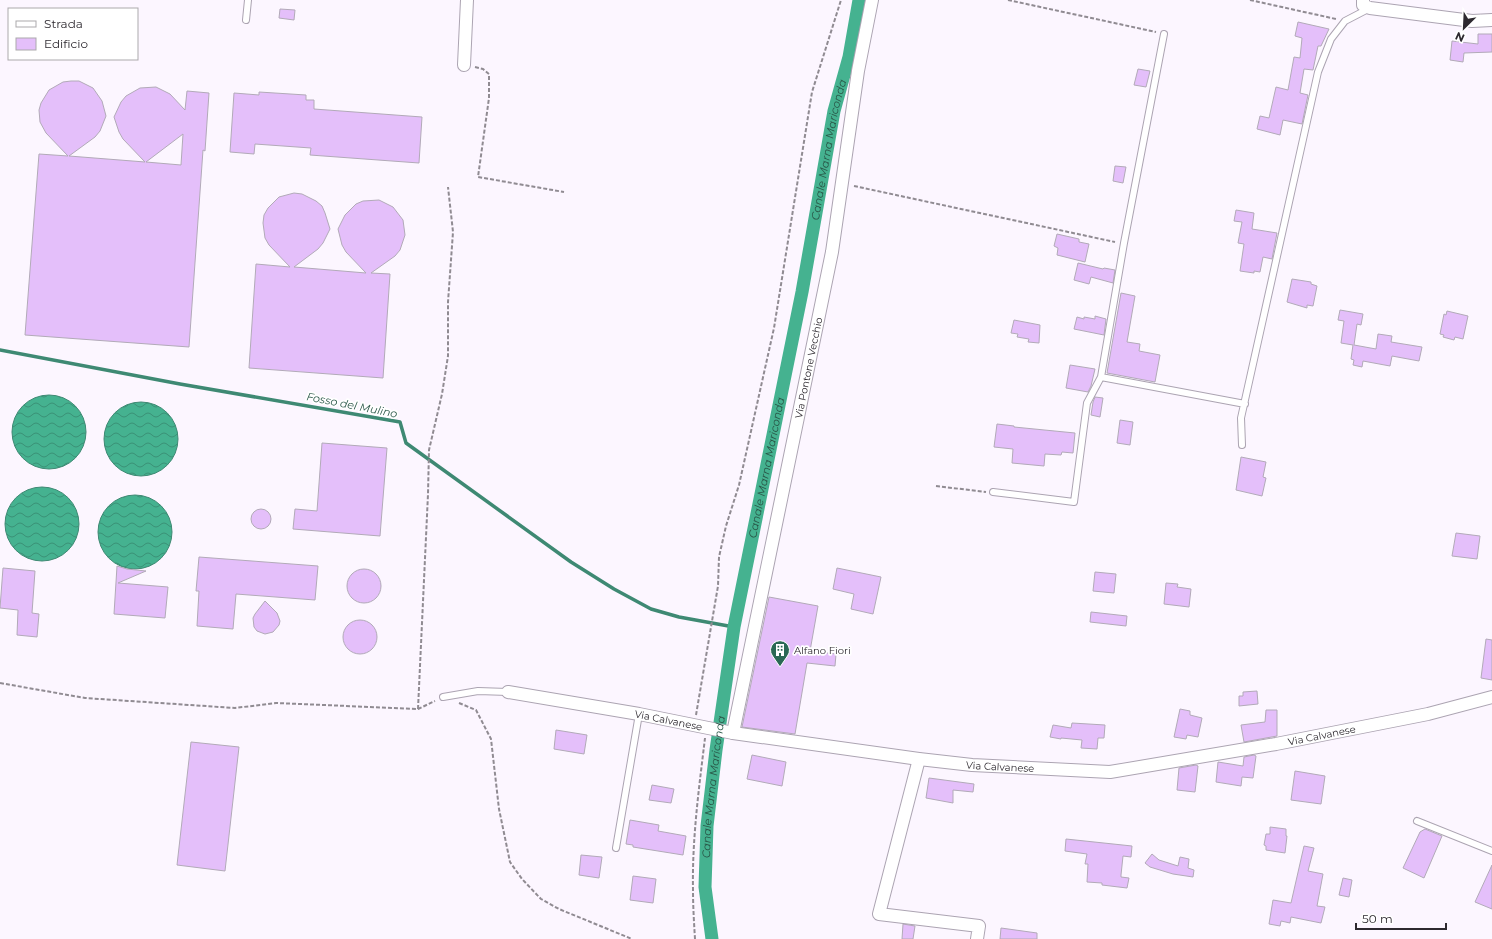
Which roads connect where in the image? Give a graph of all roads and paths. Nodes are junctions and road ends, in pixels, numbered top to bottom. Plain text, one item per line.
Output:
1 (248, 0) edge
2 (467, 0) edge
3 (841, 0) edge
4 (872, 0) edge
5 (1008, 0) edge
6 (1250, 0) edge
7 (1367, 4) edge
8 (246, 20) dead end
9 (1492, 20) edge
10 (1345, 21) junction
11 (1164, 34) joint
12 (464, 65) joint
13 (841, 183) junction
14 (448, 187) dead end
15 (564, 192) dead end
16 (1124, 243) junction
17 (1101, 377) junction
18 (1245, 404) junction
19 (1242, 445) dead end
20 (936, 486) dead end
21 (993, 492) joint
22 (0, 683) edge
23 (508, 692) joint
24 (443, 697) junction
25 (1492, 697) edge
26 (418, 709) junction
27 (639, 714) junction
28 (694, 724) junction
29 (708, 727) junction
30 (731, 733) junction
31 (919, 759) junction
32 (1417, 821) dead end
33 (616, 848) dead end
34 (1492, 851) edge
35 (632, 939) edge
36 (695, 939) edge
37 (977, 939) edge

1 - 8 lane
2 - 12 street
3 - 28 path
4 - 13 street, Via Pontone Vecchio
5 - 11 path
6 - 10 path
7 - 9 street
7 - 10 lane
10 - 18 lane
11 - 16 lane
12 - 15 path
13 - 16 path
13 - 30 street, Via Pontone Vecchio
14 - 26 path
16 - 17 lane
17 - 18 lane
17 - 21 lane
18 - 19 lane
20 - 21 path
22 - 26 path
23 - 24 lane
23 - 27 street, Via Calvanese
24 - 26 path
24 - 35 path
25 - 31 street, Via Calvanese
27 - 28 street, Via Calvanese
27 - 33 lane
28 - 29 street, Via Calvanese
29 - 30 street, Via Calvanese
29 - 36 path
30 - 31 street, Via Calvanese
31 - 37 street
32 - 34 lane

